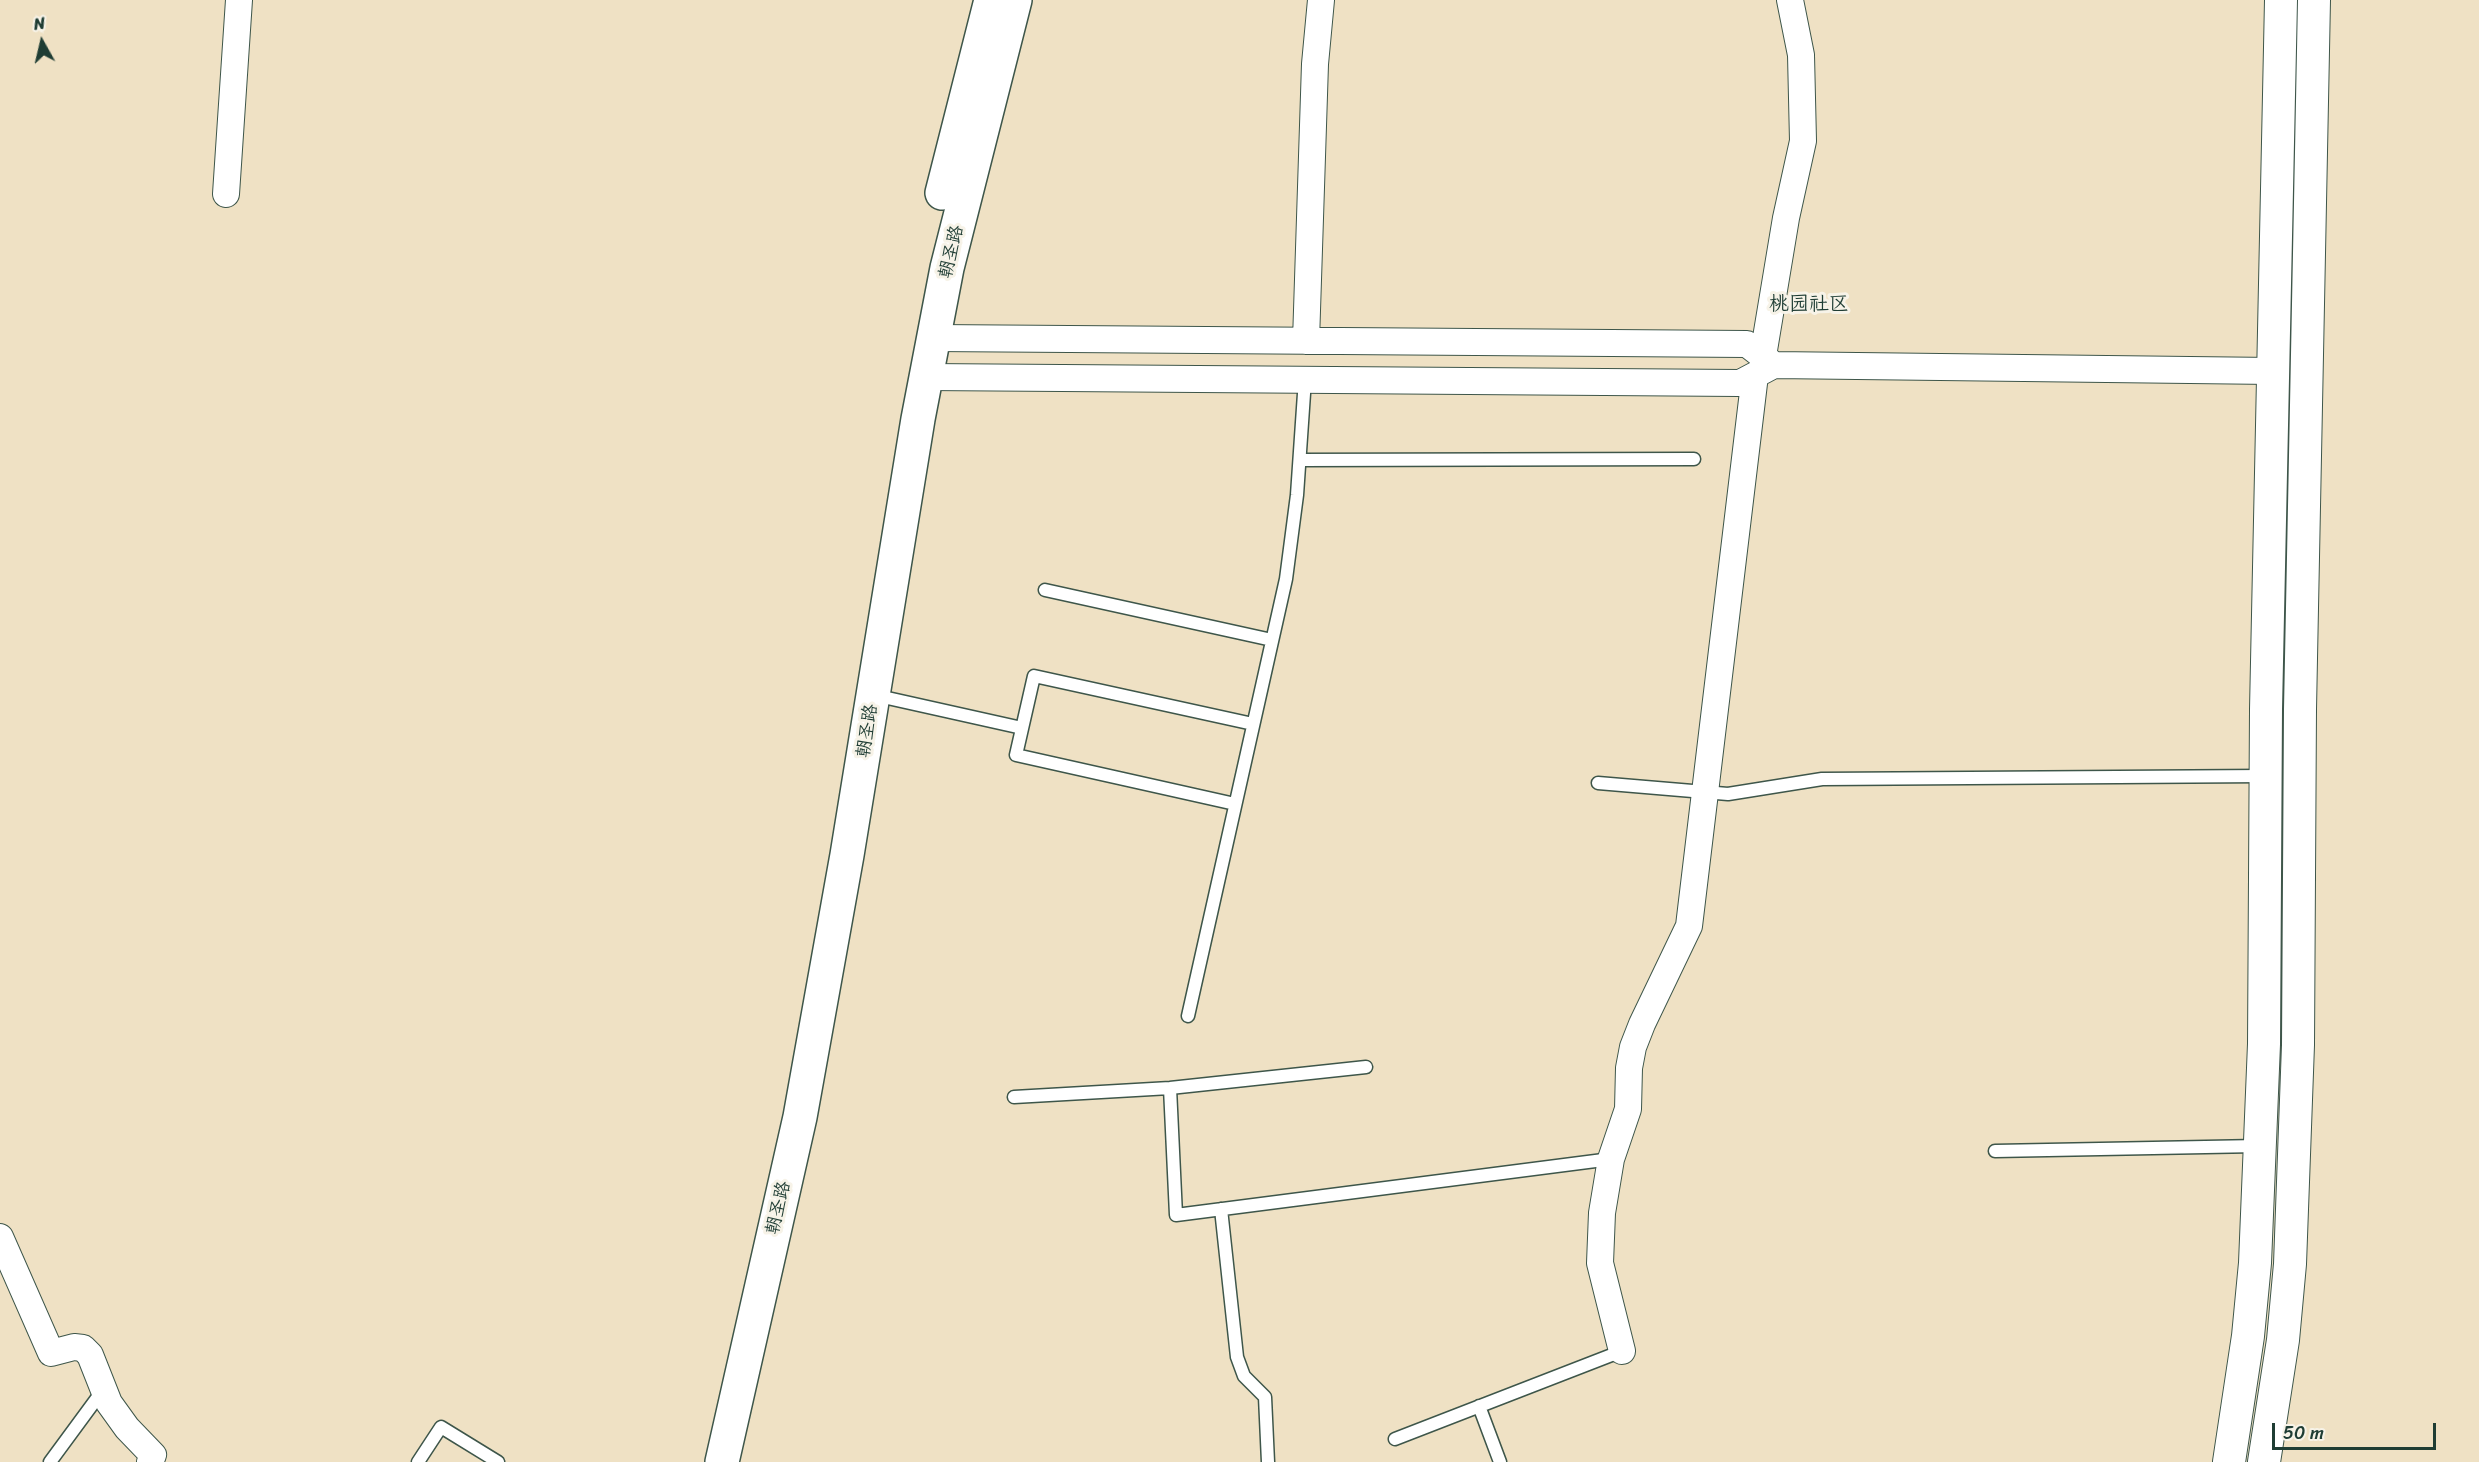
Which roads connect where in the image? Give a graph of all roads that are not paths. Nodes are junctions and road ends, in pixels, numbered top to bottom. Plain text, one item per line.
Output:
1 (239, 0) edge
2 (991, 0) edge
3 (1014, 0) edge
4 (1322, 0) edge
5 (1790, 0) edge
6 (2281, 0) edge
7 (2314, 0) edge
8 (226, 194) dead end
9 (934, 338) junction
10 (1306, 341) junction
11 (1764, 365) junction
12 (2273, 371) junction
13 (926, 377) junction
14 (1305, 379) junction
15 (1694, 459) dead end
16 (1300, 460) junction
17 (1044, 590) dead end
18 (1272, 640) junction
19 (873, 695) junction
20 (1253, 724) junction
21 (1022, 728) junction
22 (2265, 776) junction
23 (1598, 783) dead end
24 (1704, 792) junction
25 (1235, 804) junction
26 (1188, 1016) dead end
27 (1366, 1067) dead end
28 (1170, 1088) junction
29 (1014, 1097) dead end
30 (2260, 1146) junction
31 (1995, 1151) dead end
32 (1611, 1158) junction
33 (1221, 1209) junction
34 (0, 1237) edge
35 (1622, 1351) joint
36 (103, 1390) junction
37 (1479, 1406) junction
38 (1395, 1438) dead end
39 (50, 1462) edge
40 (150, 1462) edge
41 (418, 1462) edge
42 (498, 1462) edge
43 (699, 1462) edge
44 (722, 1462) edge
45 (1268, 1462) edge
46 (1500, 1462) edge
47 (2229, 1462) edge
48 (2264, 1462) edge

1 - 8 street
2 - 43 main road, 朝圣路
3 - 9 main road, 朝圣路
4 - 10 street
5 - 11 street
6 - 12 street
7 - 48 street
9 - 10 street
9 - 13 main road, 朝圣路
10 - 11 street
11 - 12 street
11 - 14 street
11 - 24 street
12 - 22 street
13 - 14 street
13 - 19 main road, 朝圣路
14 - 16 lane
15 - 16 lane
16 - 18 lane
17 - 18 lane
18 - 20 lane
19 - 21 lane
19 - 44 main road, 朝圣路
20 - 21 lane
20 - 25 lane
21 - 25 lane
22 - 24 lane
22 - 30 street
23 - 24 lane
24 - 32 street
25 - 26 lane
27 - 28 lane
28 - 29 lane
28 - 33 lane
30 - 31 lane
30 - 47 street
32 - 33 lane
32 - 35 street
33 - 45 lane
34 - 36 street
35 - 37 lane
36 - 39 lane
36 - 40 street
37 - 38 lane
37 - 46 lane
41 - 42 lane

